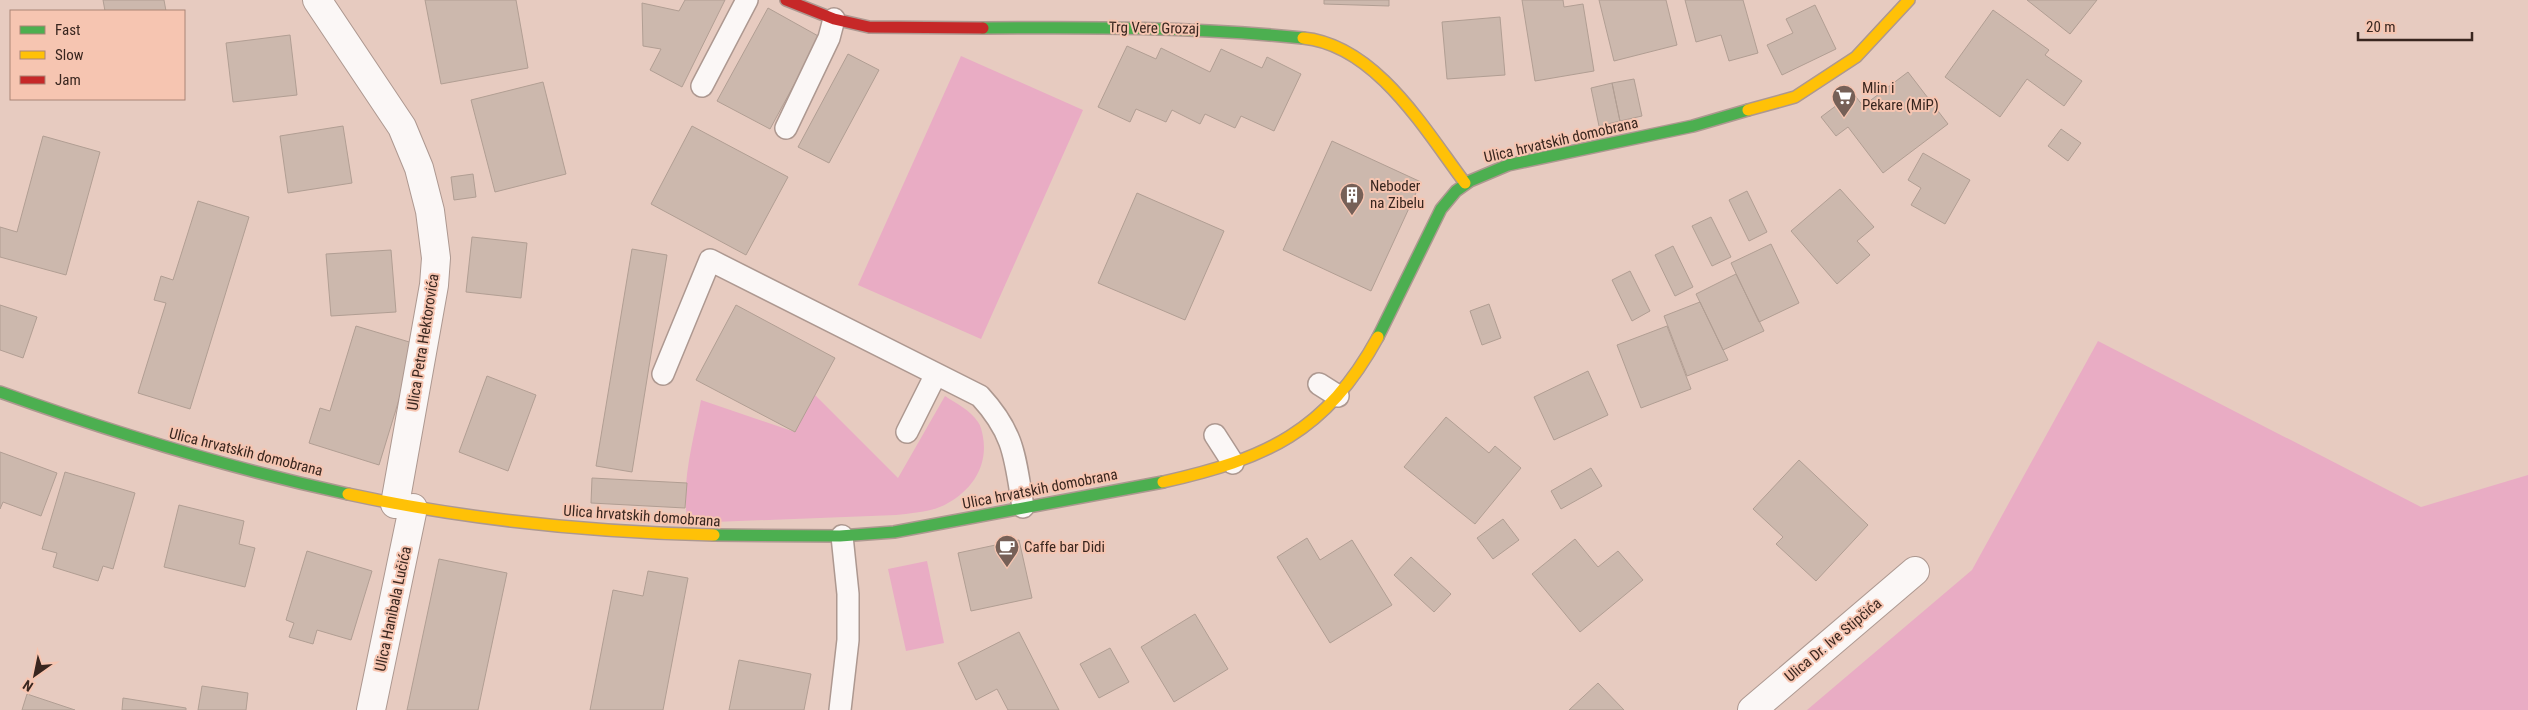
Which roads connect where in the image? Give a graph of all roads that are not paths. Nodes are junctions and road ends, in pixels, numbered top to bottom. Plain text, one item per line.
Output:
1 (317, 0) edge
2 (747, 0) edge
3 (786, 0) edge
4 (1909, 0) edge
5 (834, 19) junction
6 (702, 86) dead end
7 (786, 128) dead end
8 (1465, 183) junction
9 (663, 374) dead end
10 (936, 374) junction
11 (1319, 384) dead end
12 (0, 392) edge
13 (1338, 396) junction
14 (907, 432) dead end
15 (1216, 435) dead end
16 (1233, 463) junction
17 (404, 506) junction
18 (1023, 507) junction
19 (842, 536) junction
20 (1915, 571) dead end
21 (371, 710) edge
22 (840, 710) edge
23 (1752, 710) edge

1 - 17 street, Ulica Petra Hektorovića
2 - 6 lane
3 - 5 street, Trg Vere Grozaj
4 - 8 street, Ulica hrvatskih domobrana
5 - 7 lane
5 - 8 street, Trg Vere Grozaj
8 - 13 street, Ulica hrvatskih domobrana
9 - 10 lane
10 - 14 lane
10 - 18 lane
11 - 13 lane
12 - 17 street, Ulica hrvatskih domobrana
13 - 16 street, Ulica hrvatskih domobrana
15 - 16 lane
16 - 18 street, Ulica hrvatskih domobrana
17 - 19 street, Ulica hrvatskih domobrana
17 - 21 street, Ulica Hanibala Lučića
18 - 19 street, Ulica hrvatskih domobrana
19 - 22 lane
20 - 23 street, Ulica Dr. Ive Stipčića

